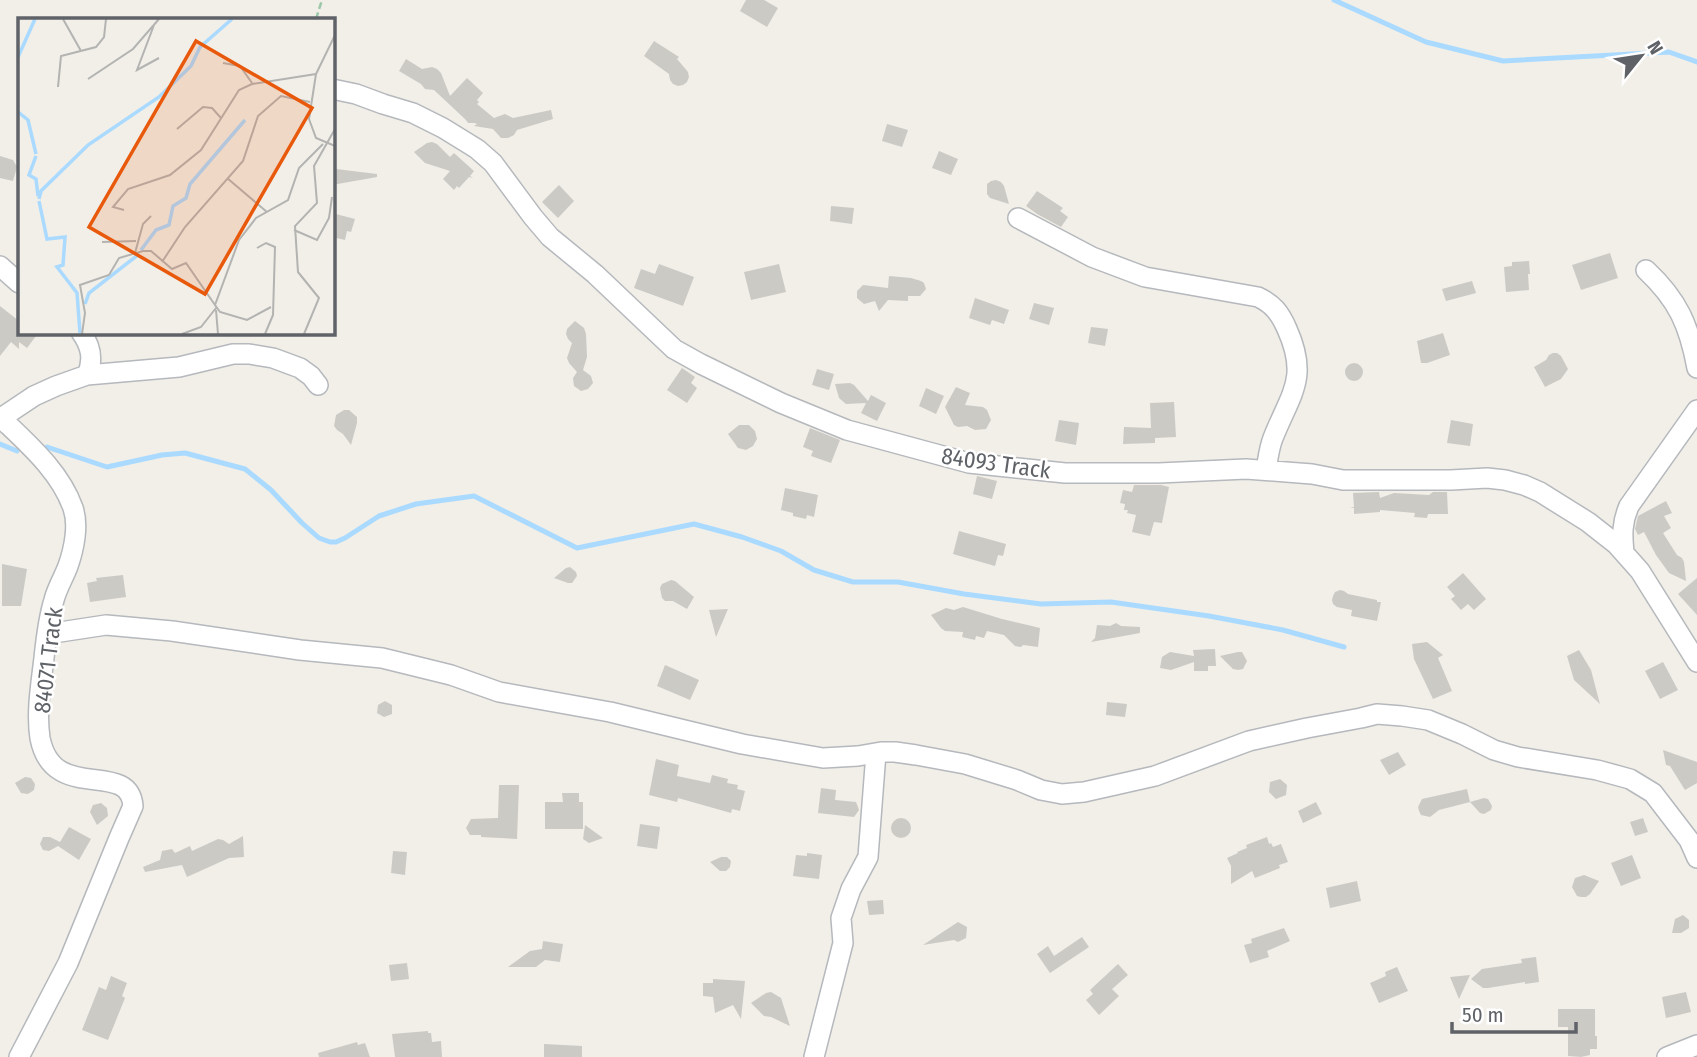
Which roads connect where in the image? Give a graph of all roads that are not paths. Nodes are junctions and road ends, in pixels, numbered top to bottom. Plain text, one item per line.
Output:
1 (334, 89) edge
2 (1018, 218) dead end
3 (0, 266) edge
4 (1646, 270) dead end
5 (18, 282) edge
6 (82, 334) edge
7 (1697, 368) edge
8 (87, 374) junction
9 (318, 385) dead end
10 (1697, 410) edge
11 (0, 417) edge
12 (1266, 470) junction
13 (1624, 552) junction
14 (47, 634) junction
15 (1697, 662) edge
16 (876, 752) junction
17 (1697, 858) edge
18 (1697, 1045) edge
19 (19, 1057) edge
20 (814, 1057) edge
21 (1667, 1057) edge

1 - 12 street, 84093 Track
2 - 12 street
3 - 5 street
4 - 7 street
6 - 8 street
8 - 9 street
8 - 11 street
10 - 13 street
11 - 14 street, 84071 Track
12 - 13 street, 84093 Track
13 - 15 street, 84093 Track
14 - 16 street
14 - 19 street, 84071 Track
16 - 17 street
16 - 20 street
18 - 21 street

